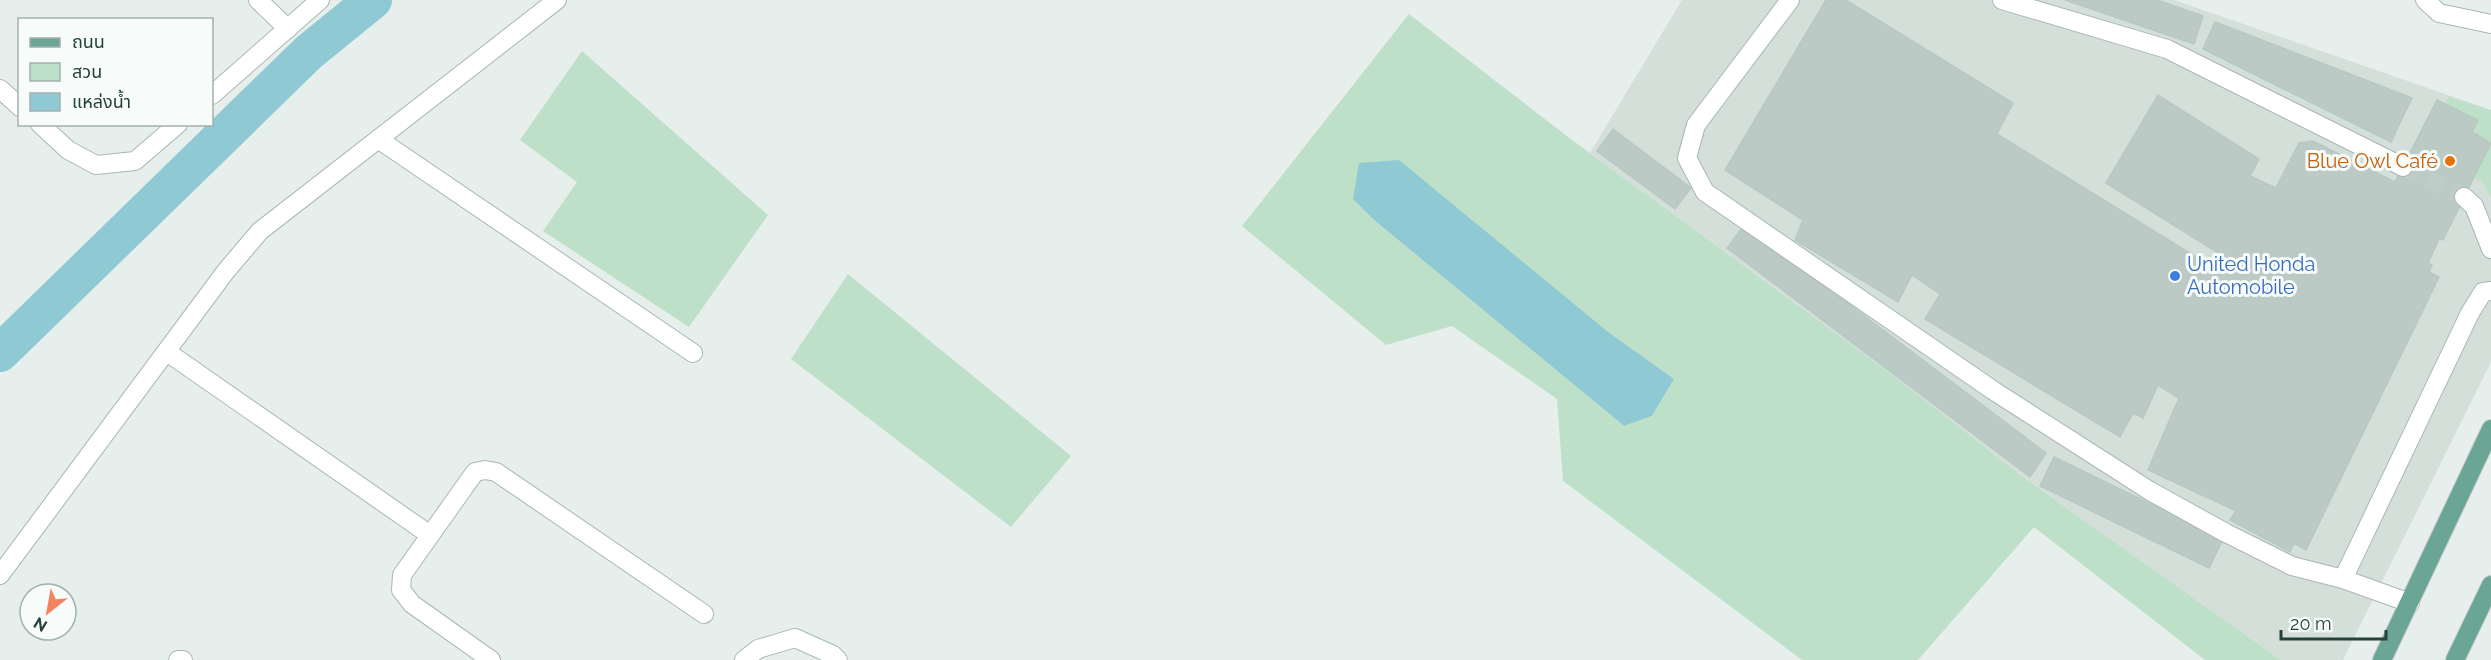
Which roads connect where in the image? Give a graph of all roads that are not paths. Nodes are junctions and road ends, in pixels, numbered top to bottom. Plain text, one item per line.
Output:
1 (258, 0) edge
2 (320, 0) edge
3 (557, 0) edge
4 (1790, 0) edge
5 (2002, 0) edge
6 (2425, 0) edge
7 (2491, 24) edge
8 (288, 29) junction
9 (0, 89) edge
10 (213, 94) edge
11 (18, 105) edge
12 (41, 126) edge
13 (176, 126) edge
14 (378, 139) junction
15 (2403, 167) tunnel mouth
16 (2464, 197) tunnel mouth
17 (2491, 249) edge
18 (2491, 291) edge
19 (167, 352) junction
20 (693, 353) dead end
21 (2491, 429) edge
22 (430, 535) junction
23 (0, 576) edge
24 (2343, 579) junction
25 (2491, 585) edge
26 (2410, 603) junction
27 (704, 614) dead end
28 (178, 660) edge
29 (183, 660) edge
30 (491, 660) edge
31 (744, 660) edge
32 (838, 660) edge
33 (2382, 660) edge
34 (2455, 660) edge

1 - 8 street
2 - 8 street
3 - 14 street
4 - 24 street
5 - 15 street
6 - 7 street
8 - 10 street
9 - 11 street
12 - 13 street
14 - 19 street
14 - 20 street
16 - 17 street
18 - 24 street
19 - 22 street
19 - 23 street
21 - 26 main road
22 - 27 street
22 - 30 street
24 - 26 street
25 - 34 main road
26 - 33 main road
28 - 29 street
31 - 32 street

